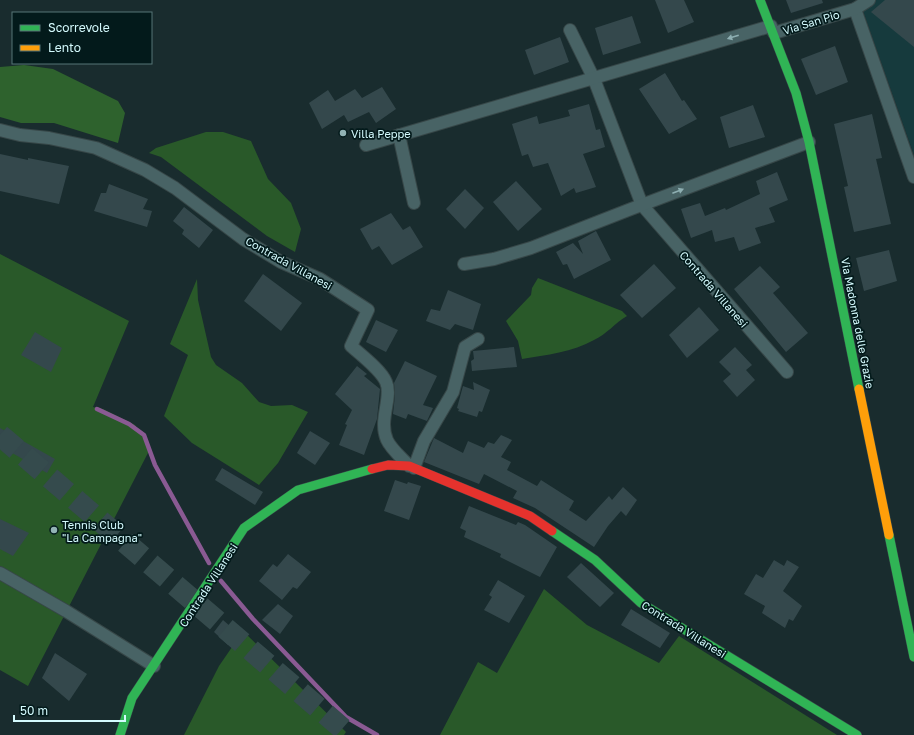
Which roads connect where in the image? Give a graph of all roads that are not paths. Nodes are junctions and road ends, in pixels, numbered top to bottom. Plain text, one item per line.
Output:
1 (760, 0) edge
2 (869, 0) edge
3 (855, 9) junction
4 (570, 30) dead end
5 (772, 30) junction
6 (594, 79) junction
7 (0, 130) edge
8 (399, 135) junction
9 (809, 142) junction
10 (366, 146) dead end
11 (914, 177) edge
12 (414, 204) dead end
13 (642, 205) junction
14 (464, 264) dead end
15 (478, 338) dead end
16 (787, 372) dead end
17 (411, 467) junction
18 (0, 573) edge
19 (914, 657) edge
20 (154, 666) junction
21 (120, 735) edge
22 (857, 735) edge

1 - 5 street, Via Madonna delle Grazie
2 - 3 street, Via San Pio
3 - 5 street, Via San Pio
3 - 11 street
4 - 6 street, Contrada Villanesi
5 -> 6 street
5 - 9 street, Via Madonna delle Grazie
6 - 8 street
6 - 13 street, Contrada Villanesi
7 - 17 street, Contrada Villanesi
8 - 10 street
8 - 12 street
13 -> 9 street
9 - 19 street, Via Madonna delle Grazie
13 - 14 street
13 - 16 street, Contrada Villanesi
15 - 17 street
17 - 20 street, Contrada Villanesi
17 - 22 street, Contrada Villanesi
18 - 20 street
20 - 21 street, Contrada Villanesi

